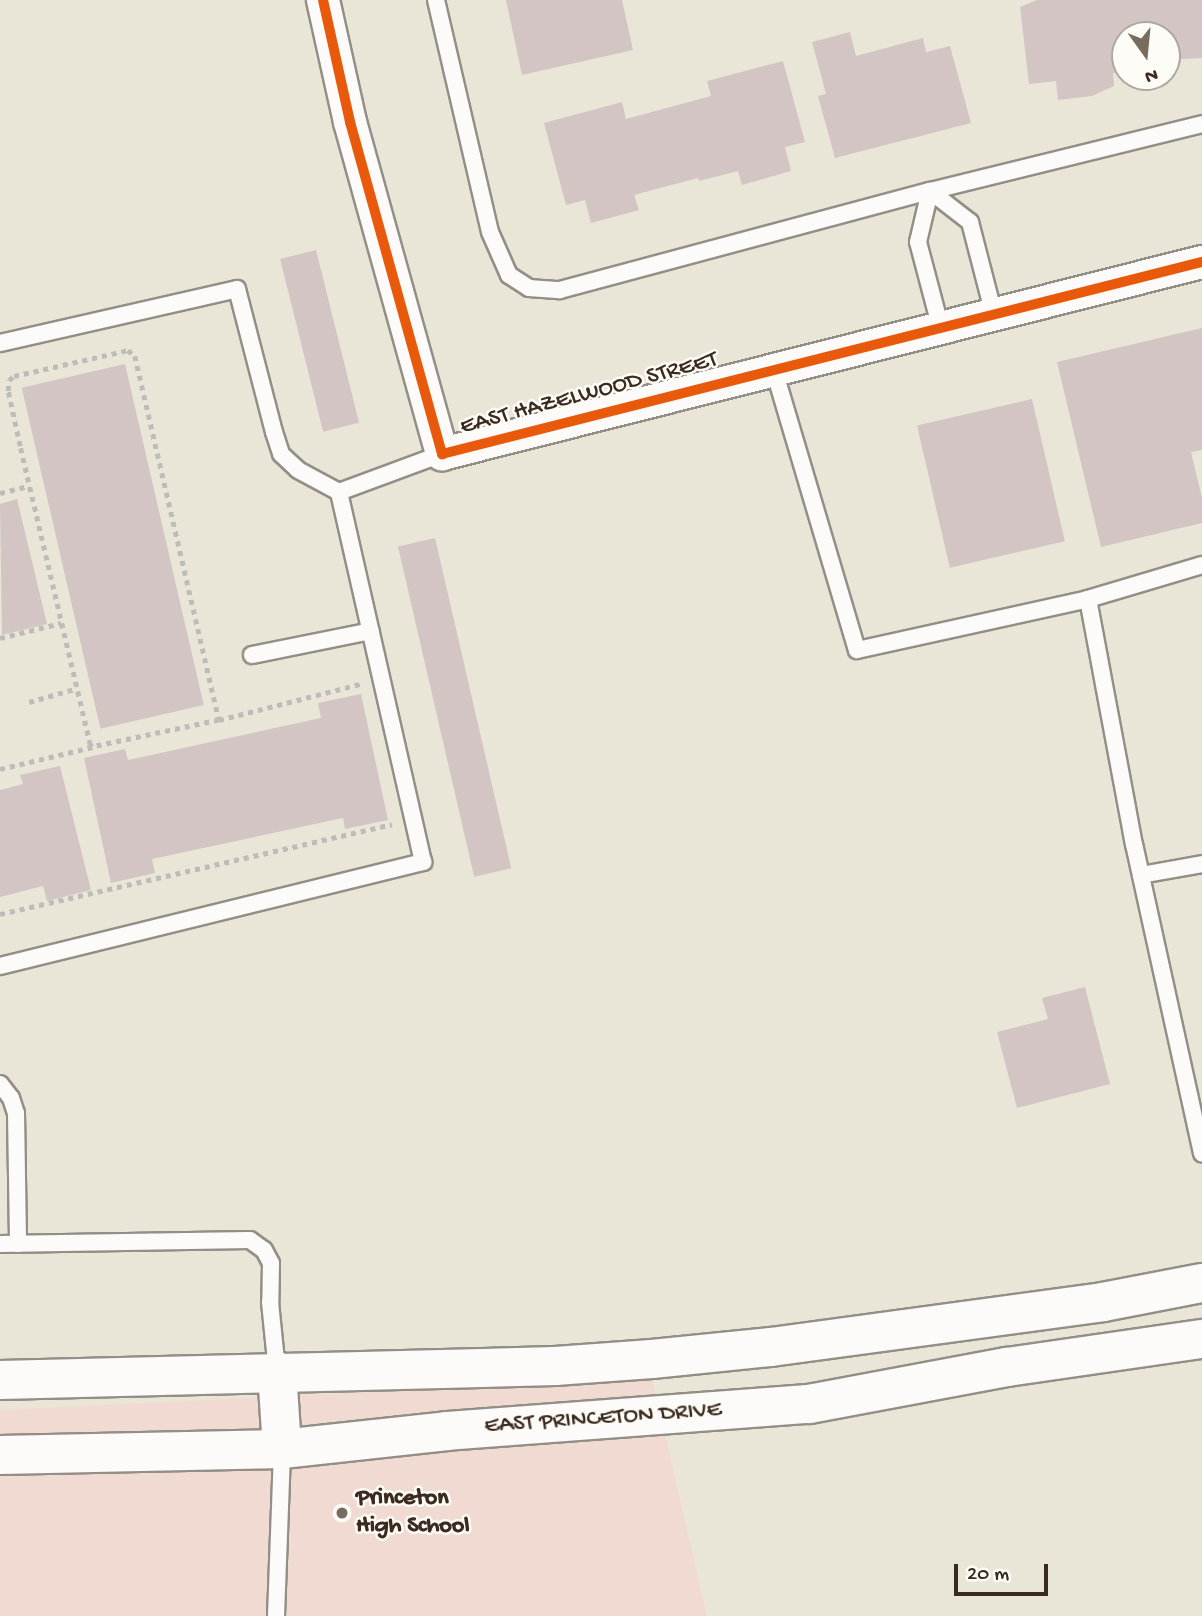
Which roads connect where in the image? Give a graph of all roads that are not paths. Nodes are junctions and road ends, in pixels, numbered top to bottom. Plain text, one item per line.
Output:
1 (323, 0) edge
2 (436, 0) edge
3 (1202, 124) edge
4 (930, 191) junction
5 (1202, 262) edge
6 (994, 315) junction
7 (941, 329) junction
8 (0, 343) edge
9 (774, 370) junction
10 (442, 454) junction
11 (339, 492) junction
12 (1202, 565) edge
13 (1088, 599) junction
14 (370, 631) junction
15 (253, 655) dead end
16 (1202, 864) edge
17 (1141, 875) junction
18 (0, 966) edge
19 (0, 1084) edge
20 (1202, 1154) edge
21 (0, 1244) edge
22 (18, 1244) junction
23 (1202, 1283) edge
24 (1202, 1339) edge
25 (277, 1371) junction
26 (0, 1380) edge
27 (282, 1449) junction
28 (0, 1455) edge
29 (276, 1616) edge

1 - 10 street, EAST HAZELWOOD STREET
2 - 4 lane
3 - 4 lane
4 - 6 lane
4 - 7 lane
5 - 6 street, EAST HAZELWOOD STREET
6 - 7 street, EAST HAZELWOOD STREET
7 - 9 street, EAST HAZELWOOD STREET
8 - 11 lane
9 - 10 street, EAST HAZELWOOD STREET
9 - 13 lane
10 - 11 lane
11 - 14 lane
12 - 13 lane
13 - 17 lane
14 - 15 lane
14 - 18 lane
16 - 17 lane
17 - 20 lane
19 - 22 lane
21 - 22 lane
22 - 25 lane
23 - 25 highway
24 - 27 highway, EAST PRINCETON DRIVE
25 - 26 highway
25 - 27 highway
27 - 28 highway, EAST PRINCETON DRIVE
27 - 29 lane

